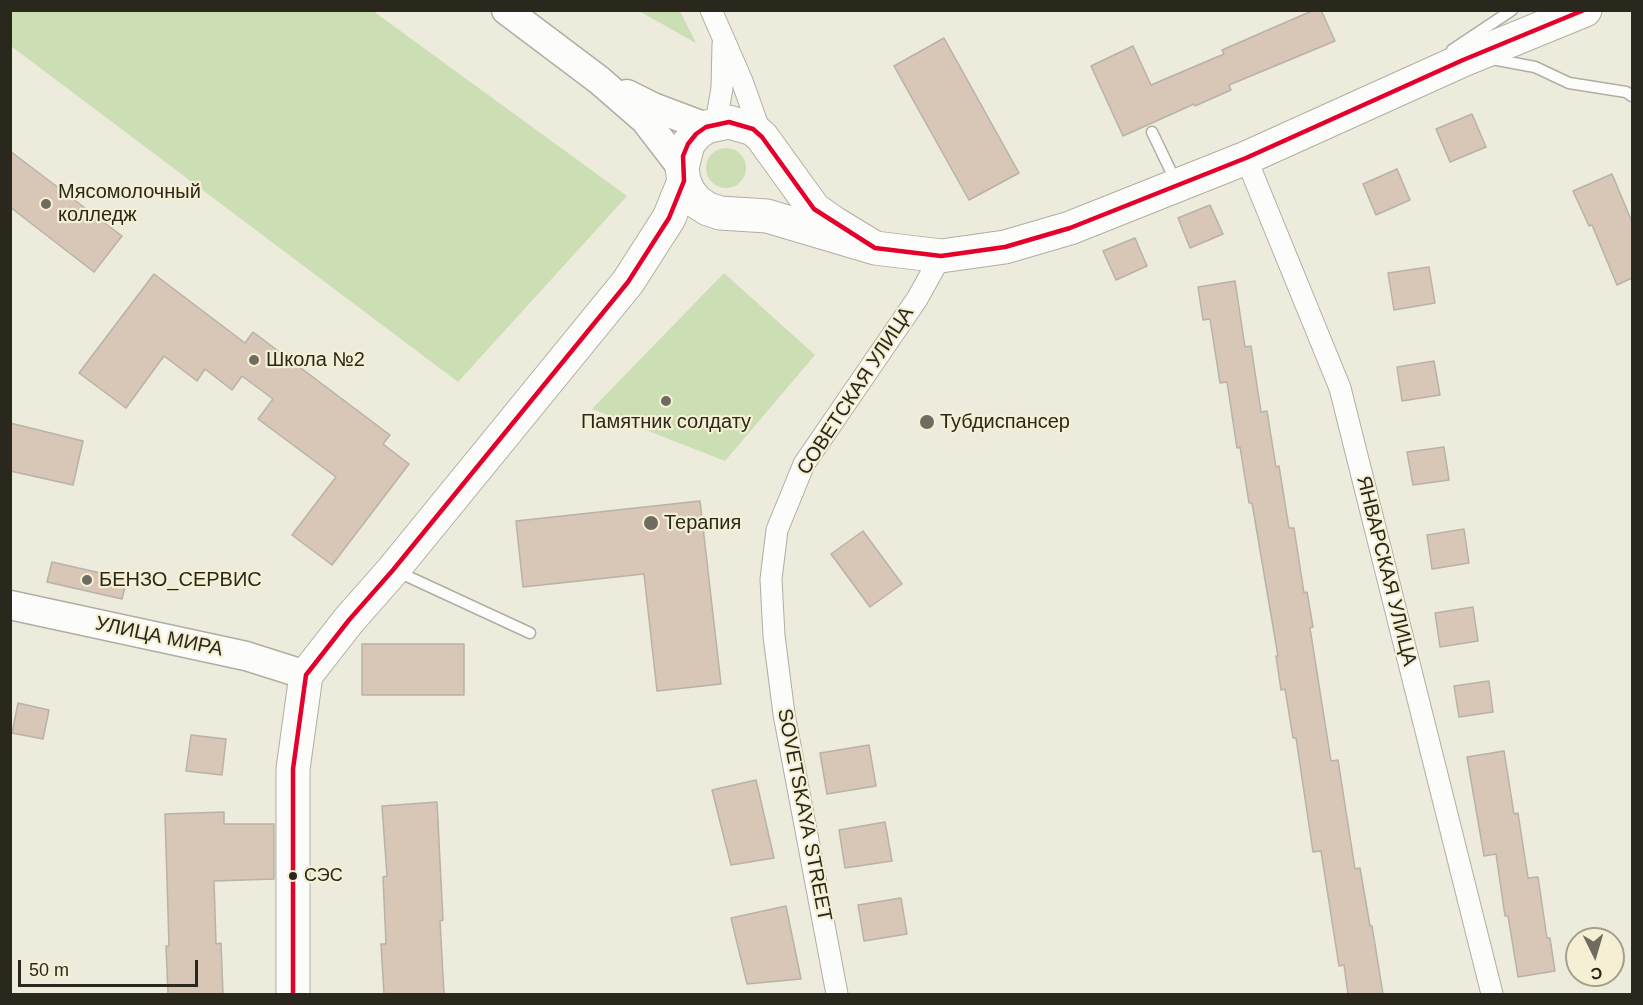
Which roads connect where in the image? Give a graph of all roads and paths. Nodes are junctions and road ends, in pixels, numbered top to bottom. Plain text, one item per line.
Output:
1 (506, 10) edge
2 (711, 10) edge
3 (1512, 10) edge
4 (1585, 10) edge
5 (723, 37) junction
6 (1475, 56) junction
7 (599, 80) junction
8 (1391, 92) junction
9 (1632, 96) edge
10 (711, 125) junction
11 (1152, 132) dead end
12 (766, 143) junction
13 (1246, 158) junction
14 (683, 175) junction
15 (1177, 185) junction
16 (726, 213) junction
17 (875, 248) junction
18 (941, 256) junction
19 (628, 282) junction
20 (393, 570) junction
21 (10, 605) edge
22 (530, 633) dead end
23 (306, 675) junction
24 (293, 994) edge
25 (837, 994) edge
26 (1492, 994) edge

1 - 7 main road
2 - 5 street
3 - 8 lane
4 - 6 main road
5 - 10 street
5 - 12 street
6 - 8 main road
6 - 9 lane
7 - 10 main road
7 - 14 main road
8 - 13 main road
10 - 12 main road
10 - 14 main road
11 - 15 lane
12 - 16 main road
12 - 17 main road
13 - 15 main road
13 - 26 street, ЯНВАРСКАЯ УЛИЦА
14 - 16 main road
14 - 19 main road
15 - 18 main road
16 - 17 main road
16 - 19 main road
17 - 18 main road
18 - 25 street, СОВЕТСКАЯ УЛИЦА
19 - 20 main road
20 - 22 lane
20 - 23 main road
21 - 23 main road, УЛИЦА МИРА
23 - 24 main road

